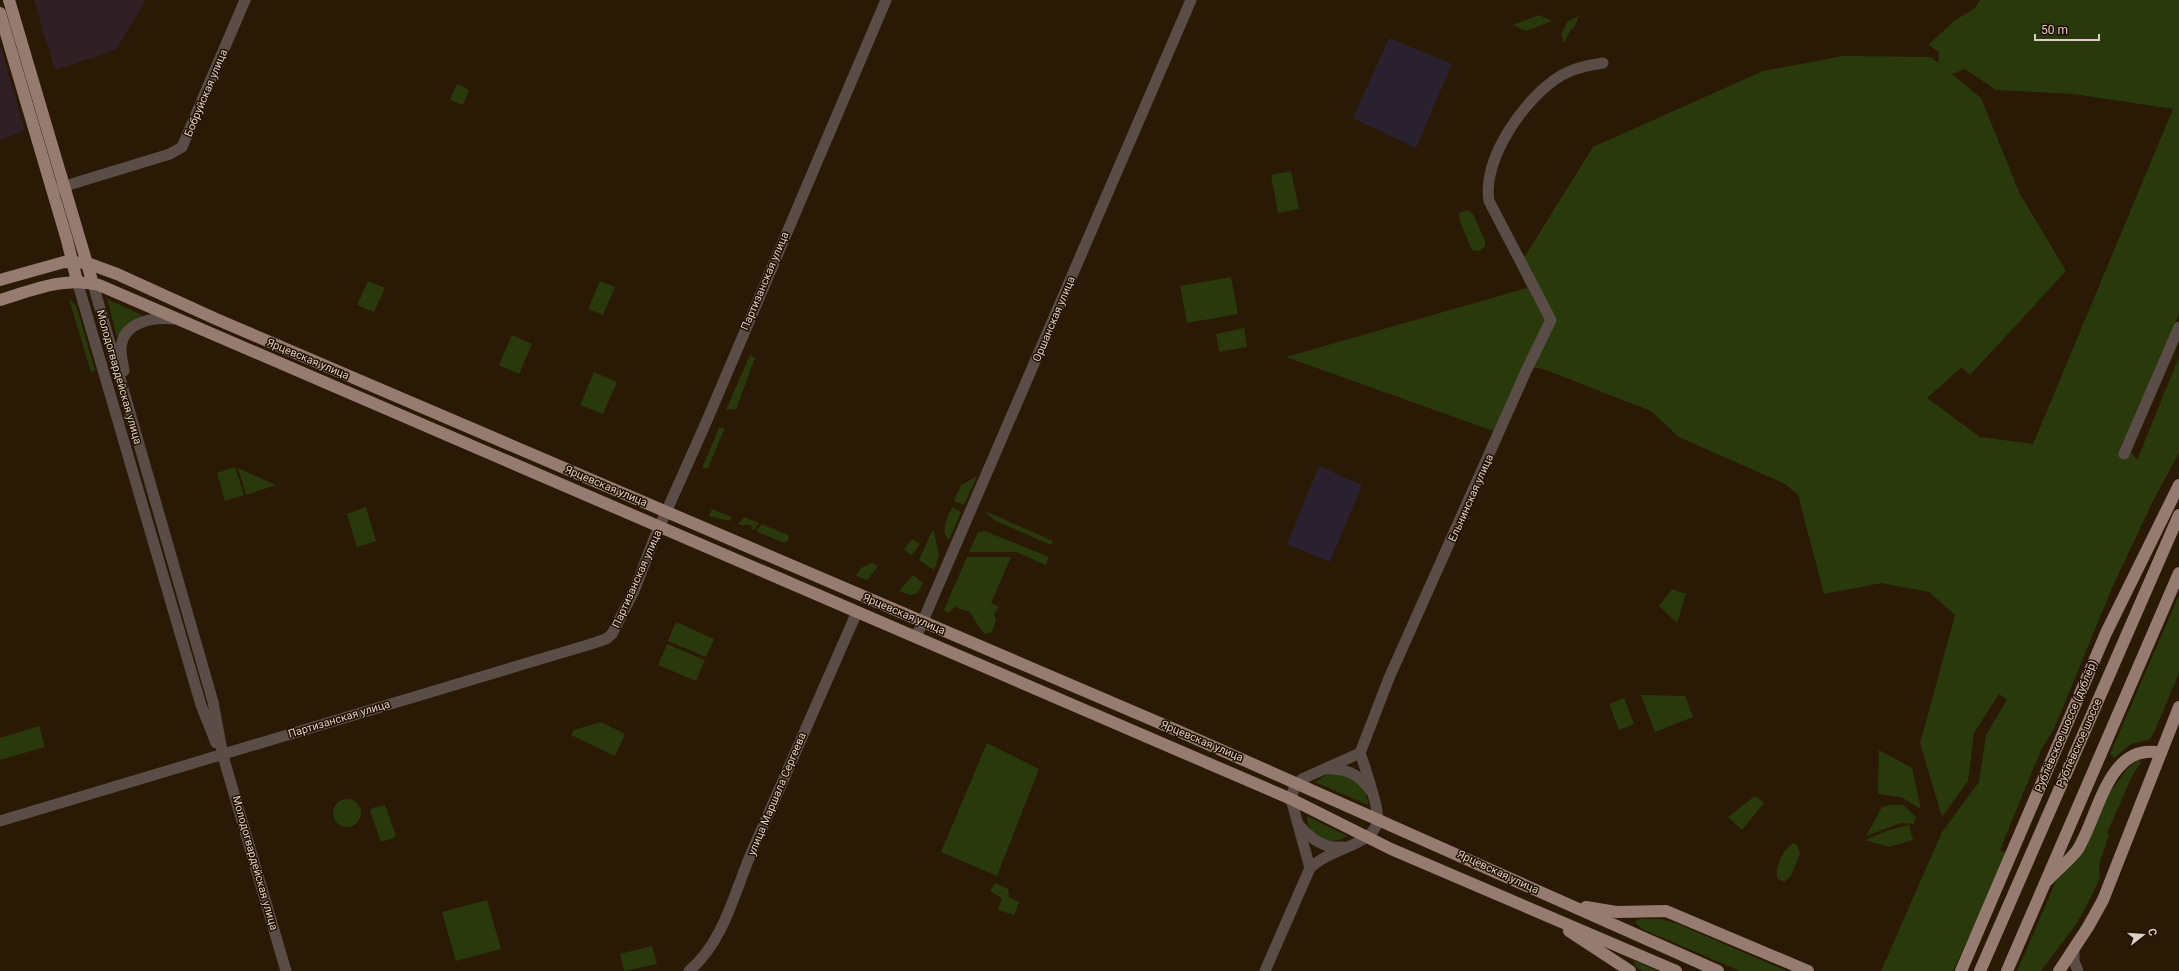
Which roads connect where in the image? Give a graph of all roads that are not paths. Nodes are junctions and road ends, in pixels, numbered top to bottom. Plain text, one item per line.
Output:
1 (9, 0) edge
2 (245, 0) edge
3 (886, 0) edge
4 (1191, 0) edge
5 (0, 12) edge
6 (1603, 63) dead end
7 (65, 186) junction
8 (52, 190) junction
9 (73, 262) junction
10 (87, 263) junction
11 (0, 280) edge
12 (77, 282) junction
13 (93, 284) junction
14 (0, 300) edge
15 (175, 319) junction
16 (2179, 327) edge
17 (124, 390) junction
18 (2124, 454) dead end
19 (2179, 485) edge
20 (666, 512) junction
21 (2179, 515) edge
22 (660, 527) junction
23 (2179, 573) edge
24 (2152, 577) junction
25 (858, 612) junction
26 (923, 622) junction
27 (2106, 633) junction
28 (916, 637) junction
29 (2179, 708) edge
30 (1360, 753) junction
31 (2161, 753) junction
32 (223, 756) junction
33 (1320, 770) junction
34 (1297, 783) junction
35 (1373, 793) junction
36 (1291, 799) junction
37 (1379, 819) junction
38 (0, 821) edge
39 (1298, 823) junction
40 (1367, 838) junction
41 (1349, 846) junction
42 (1472, 860) junction
43 (1310, 868) junction
44 (1464, 880) junction
45 (2042, 889) junction
46 (1556, 899) junction
47 (1536, 911) junction
48 (2074, 950) junction
49 (286, 971) edge
50 (689, 971) edge
51 (1266, 971) edge
52 (1630, 971) edge
53 (1676, 971) edge
54 (1718, 971) edge
55 (1808, 971) edge
56 (1961, 971) edge
57 (1980, 971) edge
58 (2007, 971) edge
59 (2059, 971) edge
60 (2078, 971) edge

1 - 7 main road, Молодогвардейская улица
2 - 7 street, Бобруйская улица
3 - 20 street, Партизанская улица
4 - 26 street, Оршанская улица
5 - 8 main road, Молодогвардейская улица
6 - 30 street, Ельнинская улица
7 - 8 street, Бобруйская улица
7 - 10 main road, Молодогвардейская улица
8 - 9 main road, Молодогвардейская улица
9 - 10 main road, Ярцевская улица
9 - 11 main road, Ярцевская улица
9 - 12 main road, Молодогвардейская улица
10 - 13 main road, Молодогвардейская улица
10 - 20 main road, Ярцевская улица
12 - 13 main road, Ярцевская улица
12 - 14 main road, Ярцевская улица
12 - 32 street, Молодогвардейская улица
13 - 15 main road, Ярцевская улица
13 - 17 street, Молодогвардейская улица
15 - 17 street
15 - 22 main road, Ярцевская улица
16 - 18 street
17 - 32 street, Молодогвардейская улица
19 - 27 main road, Рублёвское шоссе (дублёр)
20 - 22 street, Партизанская улица
20 - 26 main road, Ярцевская улица
21 - 24 main road, Рублёвское шоссе
22 - 25 main road, Ярцевская улица
22 - 32 street, Партизанская улица
23 - 45 main road
24 - 27 main road
24 - 57 main road, Рублёвское шоссе
25 - 28 main road, Ярцевская улица
25 - 50 street, улица Маршала Сергеева
26 - 28 street, Оршанская улица
26 - 34 main road, Ярцевская улица
27 - 56 main road, Рублёвское шоссе (дублёр)
28 - 36 main road, Ярцевская улица
29 - 31 main road
30 - 33 street
30 - 35 street
31 - 45 main road
31 - 48 main road
32 - 38 street, Партизанская улица
32 - 49 street, Молодогвардейская улица
33 - 34 street
33 - 35 street
34 - 36 street
34 - 37 main road, Ярцевская улица
35 - 37 street
36 - 39 street
36 - 40 main road, Ярцевская улица
37 - 40 street
37 - 42 main road, Ярцевская улица
39 - 41 street
39 - 43 street
40 - 41 street
40 - 44 main road, Ярцевская улица
41 - 43 street
42 - 44 main road
42 - 46 main road, Ярцевская улица
43 - 51 street
44 - 47 main road, Ярцевская улица
45 - 58 main road
46 - 54 main road, Ярцевская улица
46 - 55 main road
47 - 52 main road
47 - 53 main road, Ярцевская улица
48 - 59 main road
48 - 60 street

